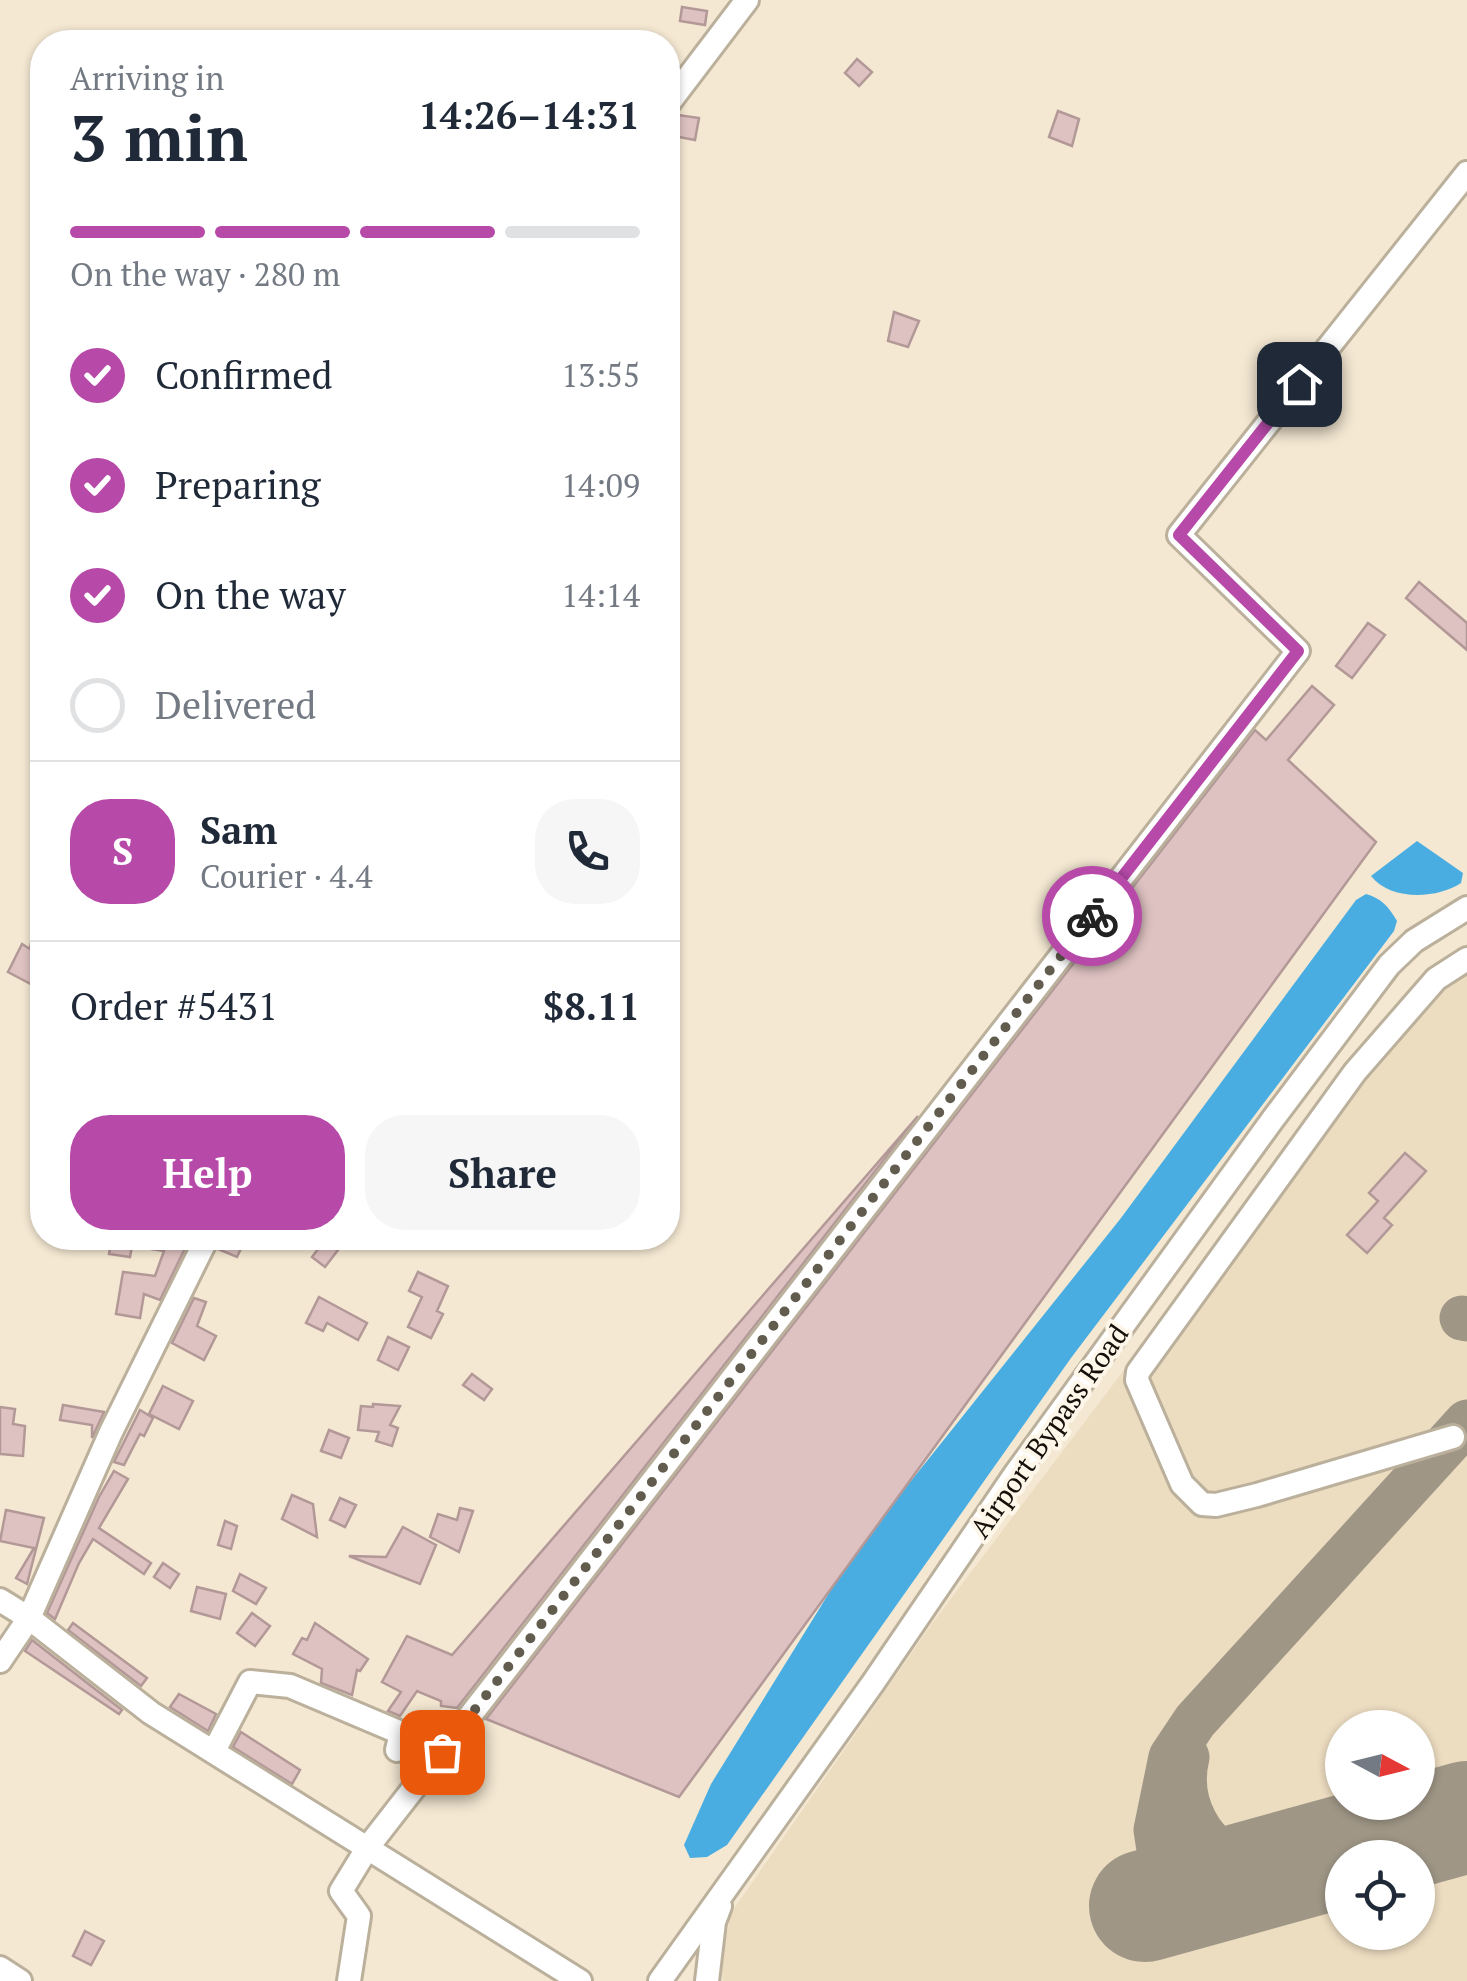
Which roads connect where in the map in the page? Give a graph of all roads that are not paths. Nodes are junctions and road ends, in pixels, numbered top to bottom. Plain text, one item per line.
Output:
1 (747, 0) edge
2 (680, 88) edge
3 (1467, 174) edge
4 (1467, 908) edge
5 (1467, 959) edge
6 (201, 1250) edge
7 (1454, 1437) dead end
8 (0, 1600) edge
9 (29, 1618) junction
10 (0, 1661) edge
11 (397, 1750) dead end
12 (214, 1751) junction
13 (368, 1847) junction
14 (730, 1884) junction
15 (0, 1968) edge
16 (20, 1981) edge
17 (349, 1981) edge
18 (580, 1981) edge
19 (660, 1981) edge
20 (707, 1981) edge

1 - 2 street
3 - 13 street
4 - 14 street, Airport Bypass Road
5 - 7 street
6 - 9 street
8 - 9 street
9 - 10 street
9 - 12 street
11 - 12 street
12 - 13 street
13 - 17 street
13 - 18 street
14 - 19 street, Airport Bypass Road
14 - 20 street
15 - 16 street

